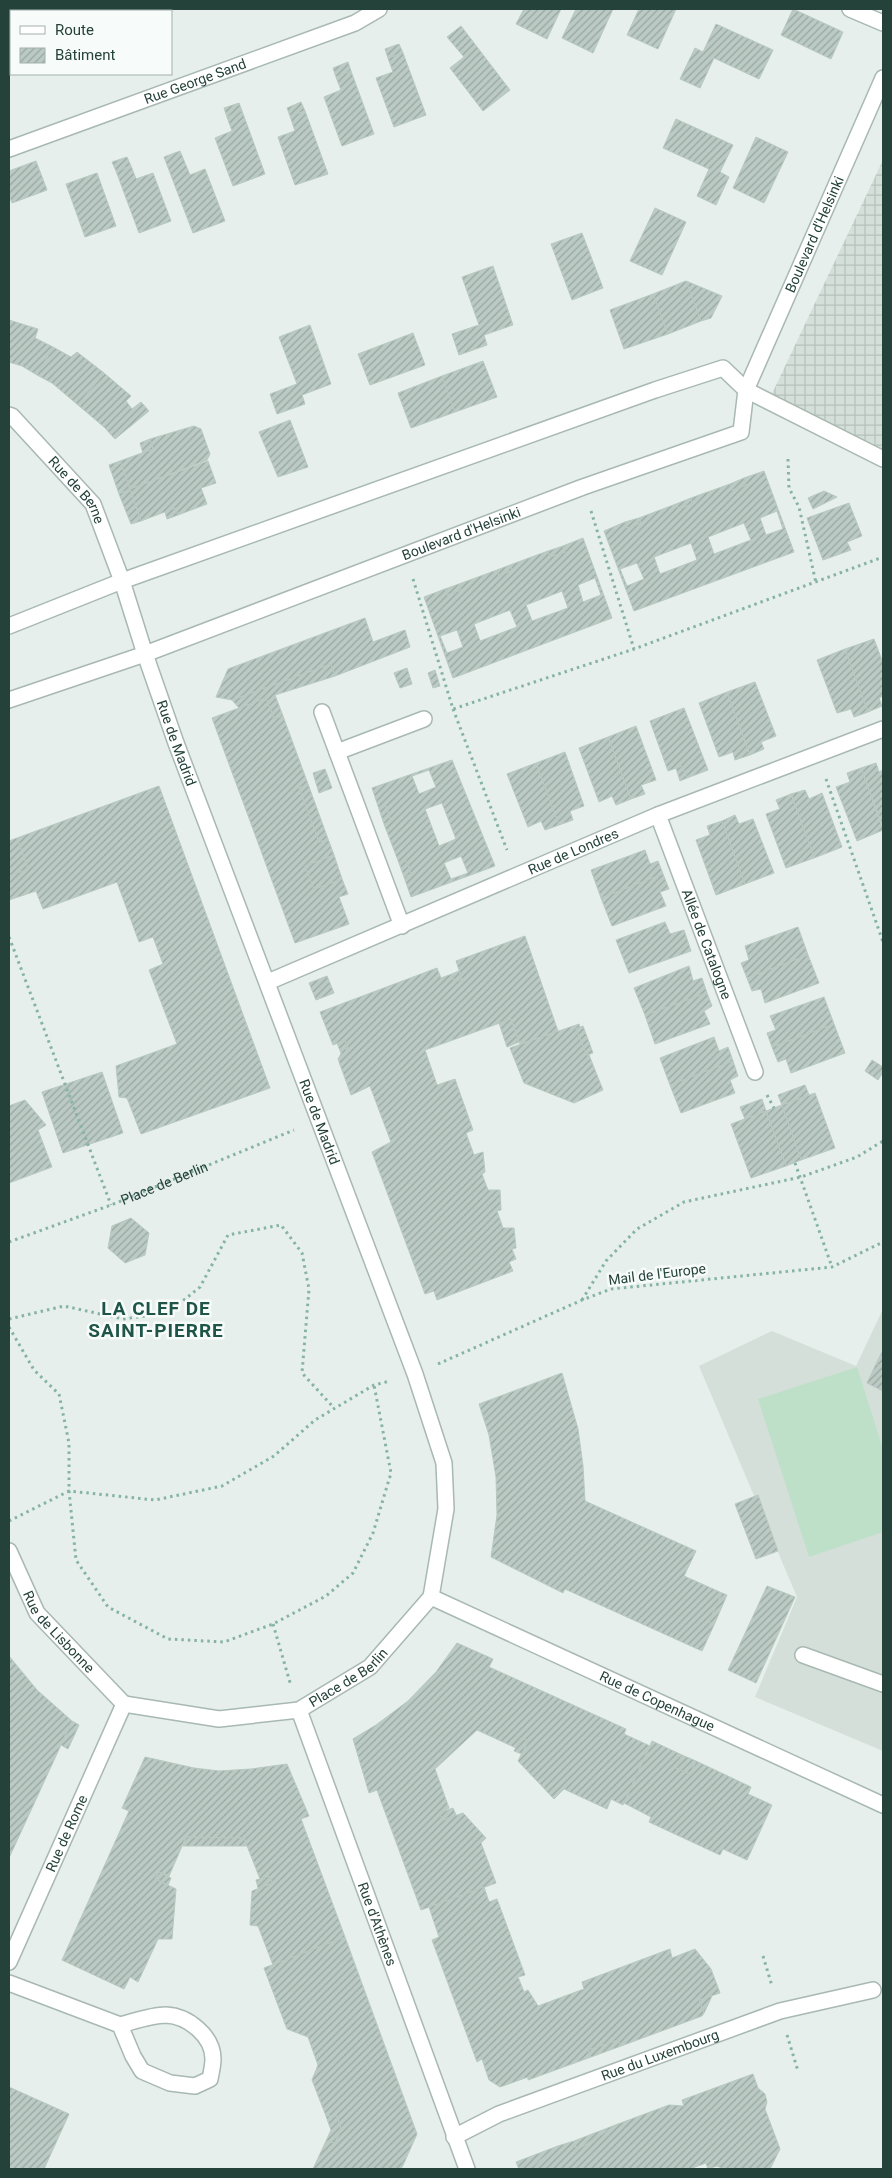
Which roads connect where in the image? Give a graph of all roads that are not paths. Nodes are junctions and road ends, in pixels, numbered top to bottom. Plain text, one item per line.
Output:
1 (379, 9) edge
2 (850, 9) edge
3 (883, 23) edge
4 (883, 78) edge
5 (9, 149) edge
6 (746, 390) junction
7 (9, 415) edge
8 (883, 459) edge
9 (122, 581) junction
10 (9, 626) edge
11 (145, 654) junction
12 (9, 700) edge
13 (322, 712) dead end
14 (424, 719) dead end
15 (883, 729) edge
16 (337, 752) junction
17 (658, 816) junction
18 (402, 926) junction
19 (268, 982) junction
20 (755, 1072) dead end
21 (9, 1551) edge
22 (431, 1597) junction
23 (802, 1655) dead end
24 (883, 1684) edge
25 (124, 1704) junction
26 (298, 1710) junction
27 (882, 1803) edge
28 (9, 1962) edge
29 (9, 1983) edge
30 (873, 1990) dead end
31 (120, 2025) junction
32 (454, 2137) junction
33 (467, 2169) edge

1 - 5 street, Rue George Sand
2 - 3 street
4 - 6 street, Boulevard d'Helsinki
6 - 8 street
6 - 9 street
6 - 11 street, Boulevard d'Helsinki
7 - 9 street, Rue de Berne
9 - 10 street
9 - 11 street
11 - 12 street, Boulevard d'Helsinki
11 - 19 street, Rue de Madrid
13 - 16 street
14 - 16 street
15 - 17 street, Rue de Londres
16 - 18 street
17 - 18 street, Rue de Londres
17 - 20 street, Allée de Catalogne
18 - 19 street, Rue de Londres
19 - 22 street, Rue de Madrid
21 - 25 street, Rue de Lisbonne
22 - 26 street, Place de Berlin
22 - 27 street, Rue de Copenhague
23 - 24 street
25 - 26 street, Place de Berlin
25 - 28 street, Rue de Rome
26 - 32 street, Rue d'Athènes
29 - 31 street
30 - 32 street, Rue du Luxembourg
31 - 31 street
32 - 33 street, Rue d'Athènes

